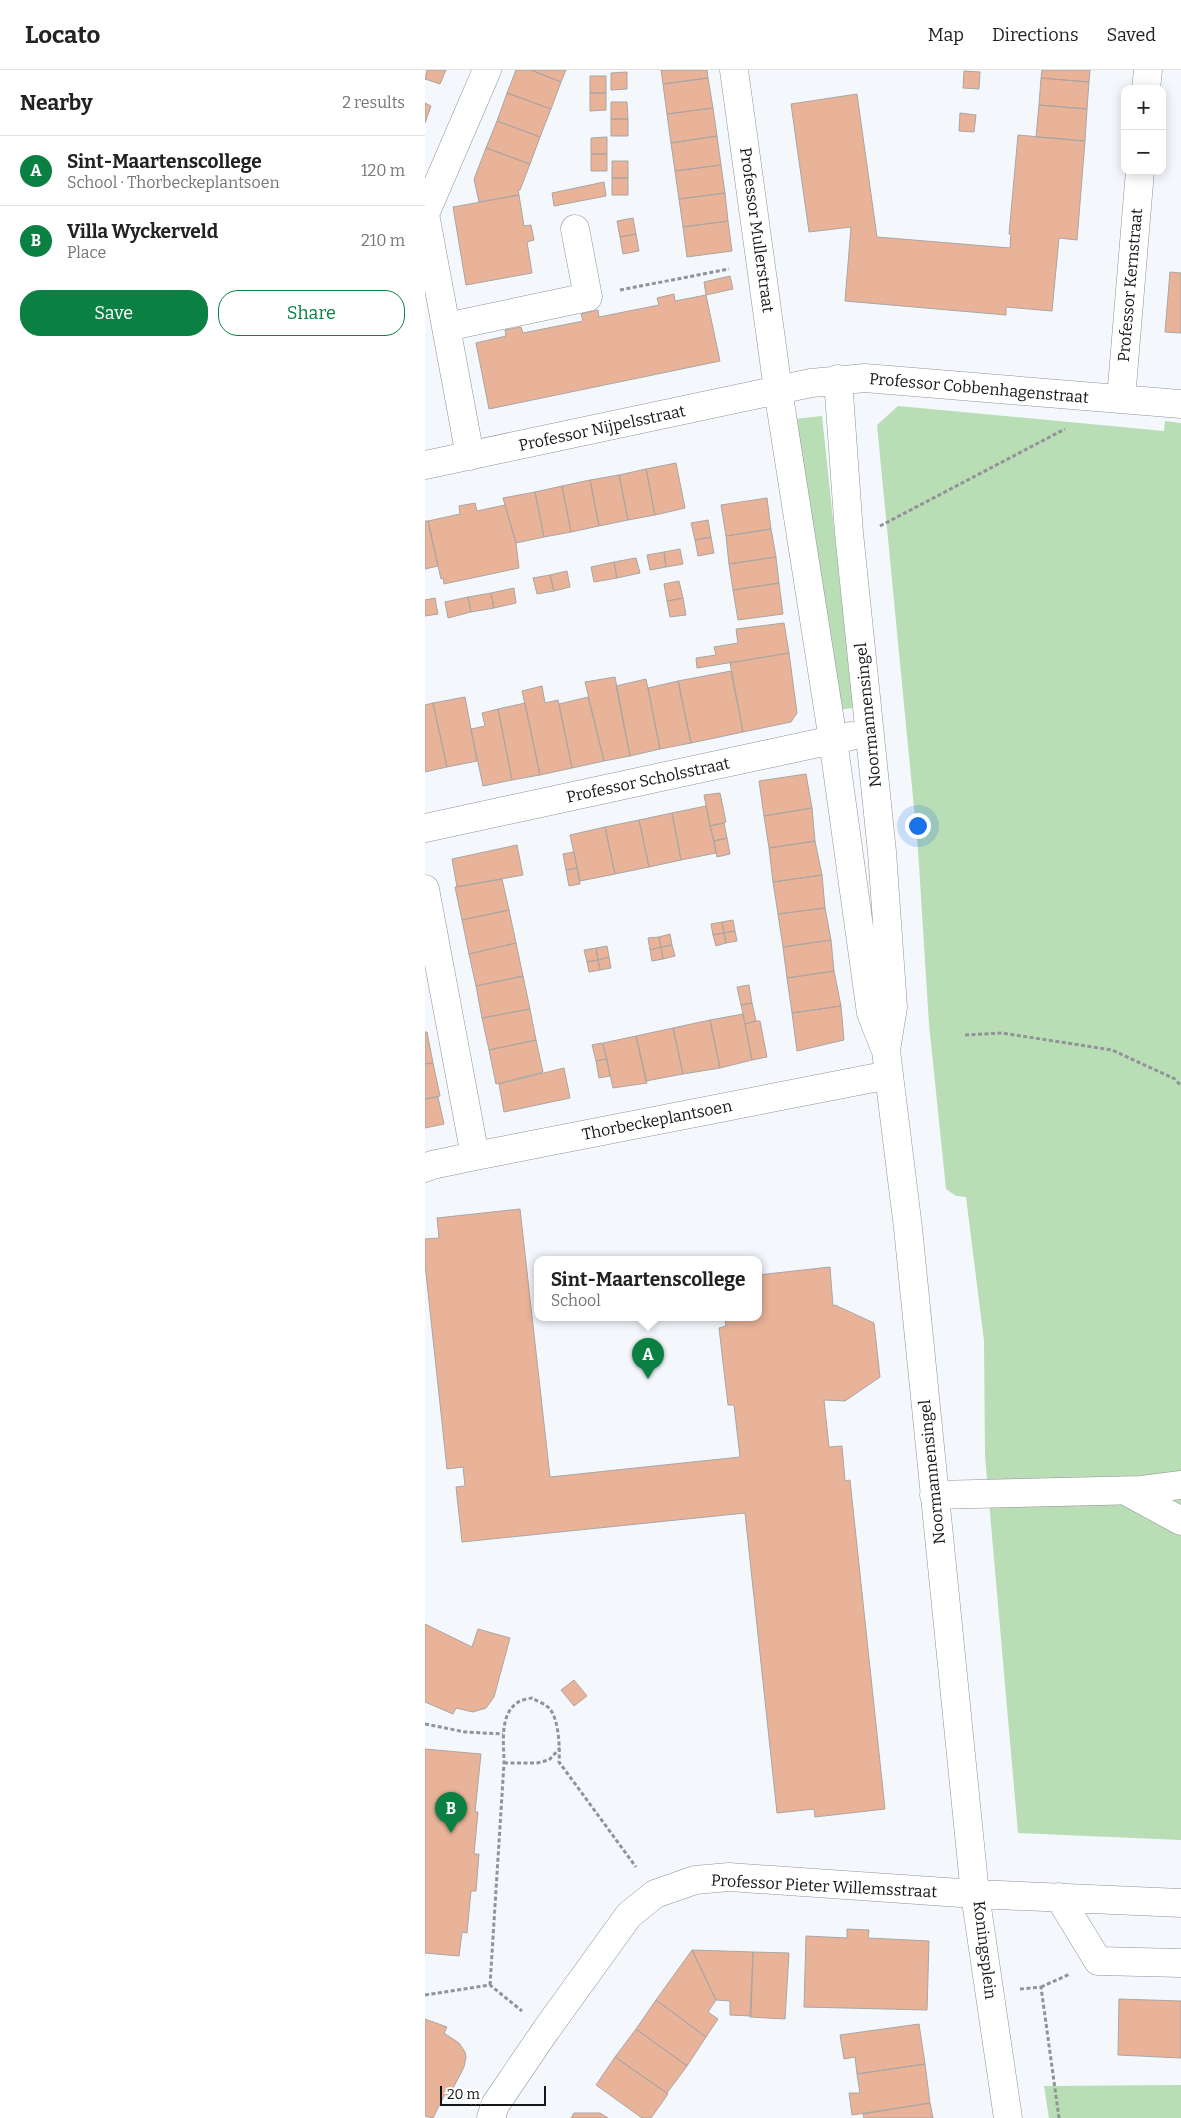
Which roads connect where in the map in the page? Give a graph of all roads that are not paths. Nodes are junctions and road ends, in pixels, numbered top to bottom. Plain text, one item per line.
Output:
1 (487, 70) edge
2 (735, 70) edge
3 (1148, 70) edge
4 (1146, 85) edge
5 (1139, 175) edge
6 (425, 214) edge
7 (575, 228) dead end
8 (446, 327) junction
9 (839, 379) junction
10 (778, 390) junction
11 (1121, 399) junction
12 (1181, 404) edge
13 (470, 456) junction
14 (425, 465) edge
15 (871, 732) junction
16 (833, 740) junction
17 (425, 828) edge
18 (425, 889) edge
19 (887, 1063) junction
20 (475, 1156) junction
21 (425, 1168) edge
22 (1181, 1485) edge
23 (1126, 1491) junction
24 (934, 1495) junction
25 (1181, 1521) edge
26 (975, 1894) junction
27 (1059, 1898) junction
28 (1181, 1903) edge
29 (1181, 1963) edge
30 (491, 2118) edge
31 (1008, 2118) edge

1 - 6 street
2 - 10 street, Professor Mullerstraat
3 - 4 street
5 - 11 street, Professor Kernstraat
6 - 8 street
7 - 8 street
8 - 13 street
9 - 10 street, Professor Cobbenhagenstraat
9 - 11 street, Professor Cobbenhagenstraat
9 - 15 street, Noormannensingel
10 - 13 street, Professor Nijpelsstraat
10 - 16 street, Noormannensingel
11 - 12 street, Professor Cobbenhagenstraat
13 - 14 street, Professor Nijpelsstraat
15 - 16 street, Professor Scholsstraat
15 - 19 street, Noormannensingel
16 - 17 street, Professor Scholsstraat
16 - 19 street, Noormannensingel
18 - 20 street
19 - 20 street, Thorbeckeplantsoen
19 - 24 street, Noormannensingel
20 - 21 street, Thorbeckeplantsoen
22 - 23 street
23 - 24 street
23 - 25 street
24 - 26 street, Noormannensingel
26 - 27 street, Koningsplein
26 - 30 street, Professor Pieter Willemsstraat
26 - 31 street, Koningsplein
27 - 28 street, Koningsplein
27 - 29 street

